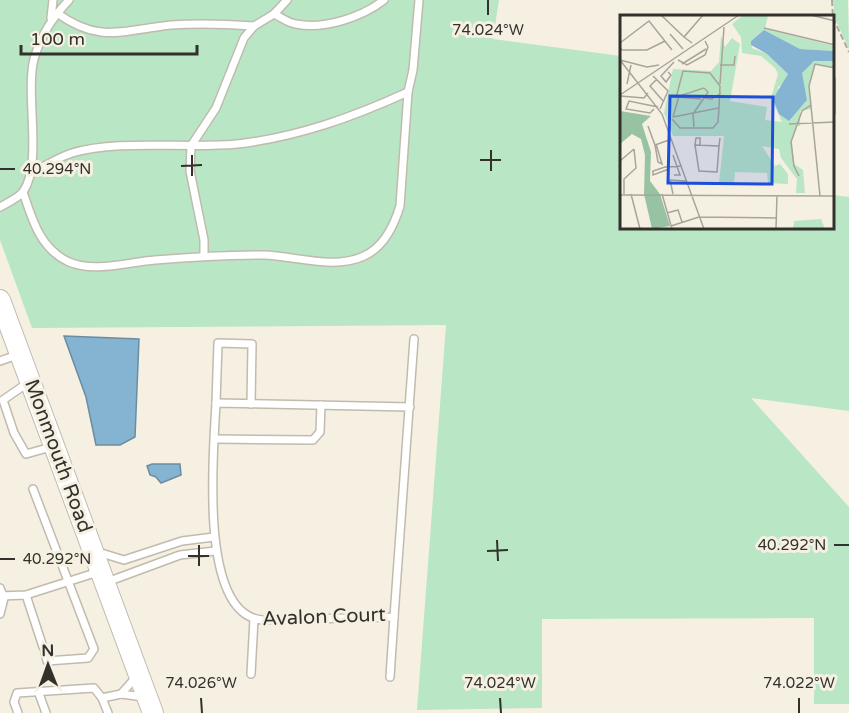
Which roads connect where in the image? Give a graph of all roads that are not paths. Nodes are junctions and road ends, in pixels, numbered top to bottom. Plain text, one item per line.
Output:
1 (53, 0) edge
2 (69, 0) edge
3 (287, 0) edge
4 (384, 0) edge
5 (419, 0) edge
6 (57, 13) junction
7 (274, 14) junction
8 (51, 19) junction
9 (254, 26) junction
10 (408, 92) junction
11 (191, 146) junction
12 (31, 174) junction
13 (23, 192) junction
14 (0, 207) edge
15 (204, 256) junction
16 (0, 300) edge
17 (414, 339) dead end
18 (20, 354) junction
19 (0, 361) edge
20 (30, 382) junction
21 (216, 403) junction
22 (251, 404) junction
23 (321, 405) junction
24 (410, 407) junction
25 (214, 439) junction
26 (54, 447) junction
27 (33, 489) dead end
28 (214, 537) junction
29 (93, 551) junction
30 (215, 551) junction
31 (102, 577) junction
32 (68, 582) junction
33 (0, 588) edge
34 (26, 595) junction
35 (2, 597) edge
36 (0, 614) edge
37 (394, 617) junction
38 (254, 619) junction
39 (139, 674) junction
40 (251, 674) dead end
41 (390, 677) dead end
42 (38, 691) junction
43 (121, 694) junction
44 (102, 698) junction
45 (150, 705) edge
46 (18, 713) edge
47 (46, 713) edge
48 (108, 713) edge

1 - 8 lane
2 - 6 lane
3 - 7 lane
4 - 7 lane
5 - 10 lane
6 - 8 lane
6 - 9 lane
7 - 9 lane
8 - 12 lane
9 - 11 lane
10 - 11 lane
10 - 15 lane
11 - 12 lane
11 - 15 lane
12 - 13 lane
13 - 14 lane
13 - 15 lane
16 - 18 main road, Monmouth Road
17 - 24 lane, Avalon Court
18 - 19 lane
18 - 20 main road, Monmouth Road
20 - 26 main road, Monmouth Road
20 - 26 lane
21 - 22 lane
21 - 22 lane, Avalon Court
21 - 25 lane, Avalon Court
22 - 23 lane
23 - 24 lane
23 - 25 lane
24 - 37 lane, Avalon Court
25 - 28 lane, Avalon Court
26 - 29 main road, Monmouth Road
27 - 32 lane
28 - 29 lane
28 - 30 lane, Avalon Court
29 - 31 main road, Monmouth Road
30 - 31 lane
30 - 38 lane, Avalon Court
31 - 32 lane
31 - 39 main road, Monmouth Road
32 - 34 lane
32 - 34 lane
33 - 35 lane
34 - 35 lane
35 - 36 lane
37 - 38 lane, Avalon Court
37 - 41 lane
38 - 40 lane
39 - 43 lane
39 - 45 main road, Monmouth Road
42 - 44 lane
42 - 46 lane
42 - 47 lane
43 - 44 lane
43 - 45 lane
44 - 48 lane

